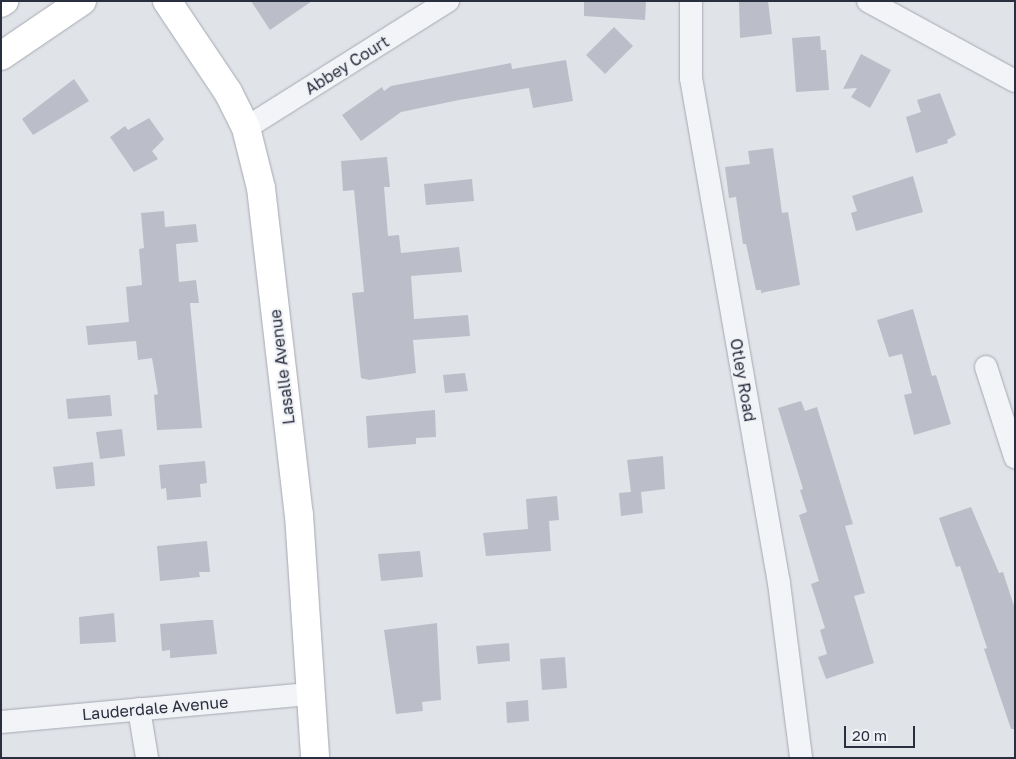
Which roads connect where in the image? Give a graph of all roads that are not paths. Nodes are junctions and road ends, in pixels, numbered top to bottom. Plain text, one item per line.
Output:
1 (4, 1) edge
2 (82, 1) edge
3 (167, 1) edge
4 (448, 1) edge
5 (691, 1) edge
6 (868, 1) edge
7 (1, 3) edge
8 (1, 56) edge
9 (1015, 82) edge
10 (246, 128) junction
11 (986, 367) dead end
12 (1015, 457) edge
13 (309, 694) junction
14 (139, 709) junction
15 (1, 722) edge
16 (147, 758) edge
17 (315, 758) edge
18 (801, 758) edge

1 - 7 main road
2 - 8 main road
3 - 10 main road, Lasalle Avenue
4 - 10 street, Abbey Court
5 - 18 street, Otley Road
6 - 9 street
10 - 13 main road, Lasalle Avenue
11 - 12 street
13 - 14 street, Lauderdale Avenue
13 - 17 main road, Lasalle Avenue
14 - 15 street, Lauderdale Avenue
14 - 16 street

